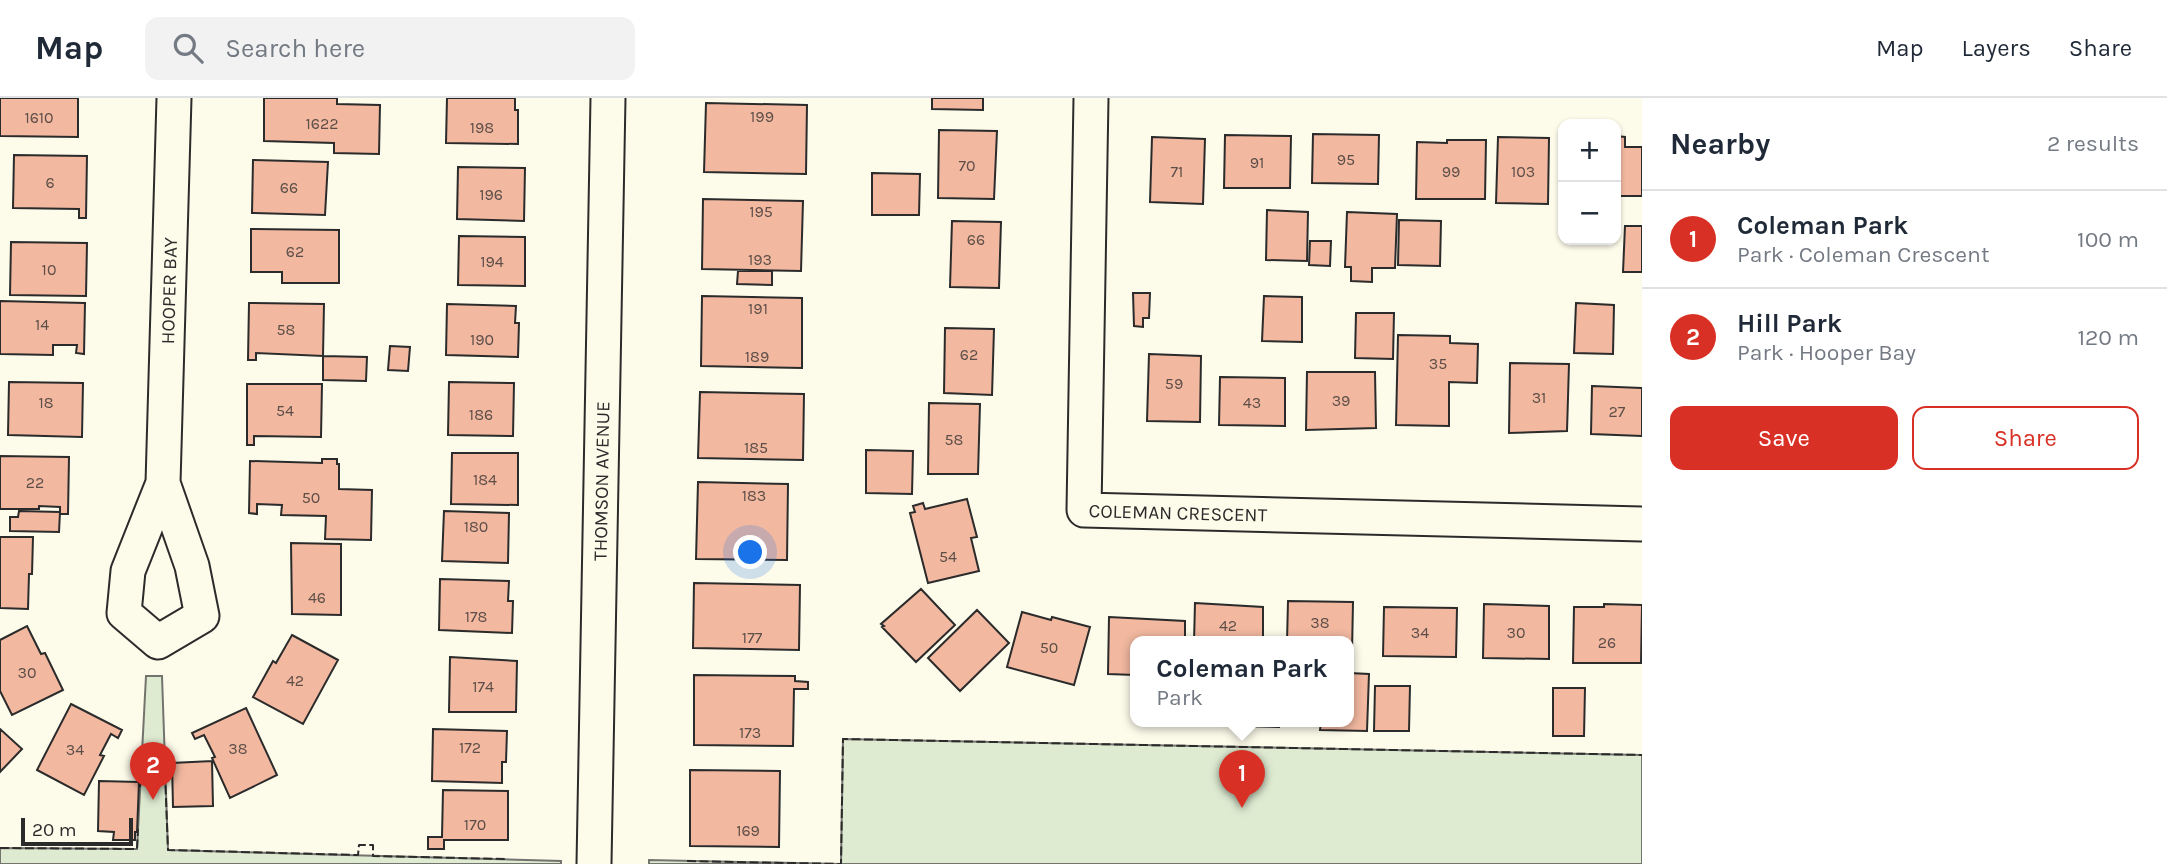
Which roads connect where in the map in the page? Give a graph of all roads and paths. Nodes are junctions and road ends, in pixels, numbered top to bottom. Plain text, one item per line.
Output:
1 (174, 98) edge
2 (608, 98) edge
3 (1091, 98) edge
4 (163, 483) dead end
5 (1642, 524) edge
6 (594, 864) edge

1 - 4 street, HOOPER BAY
2 - 6 street, THOMSON AVENUE
3 - 5 street, COLEMAN CRESCENT

